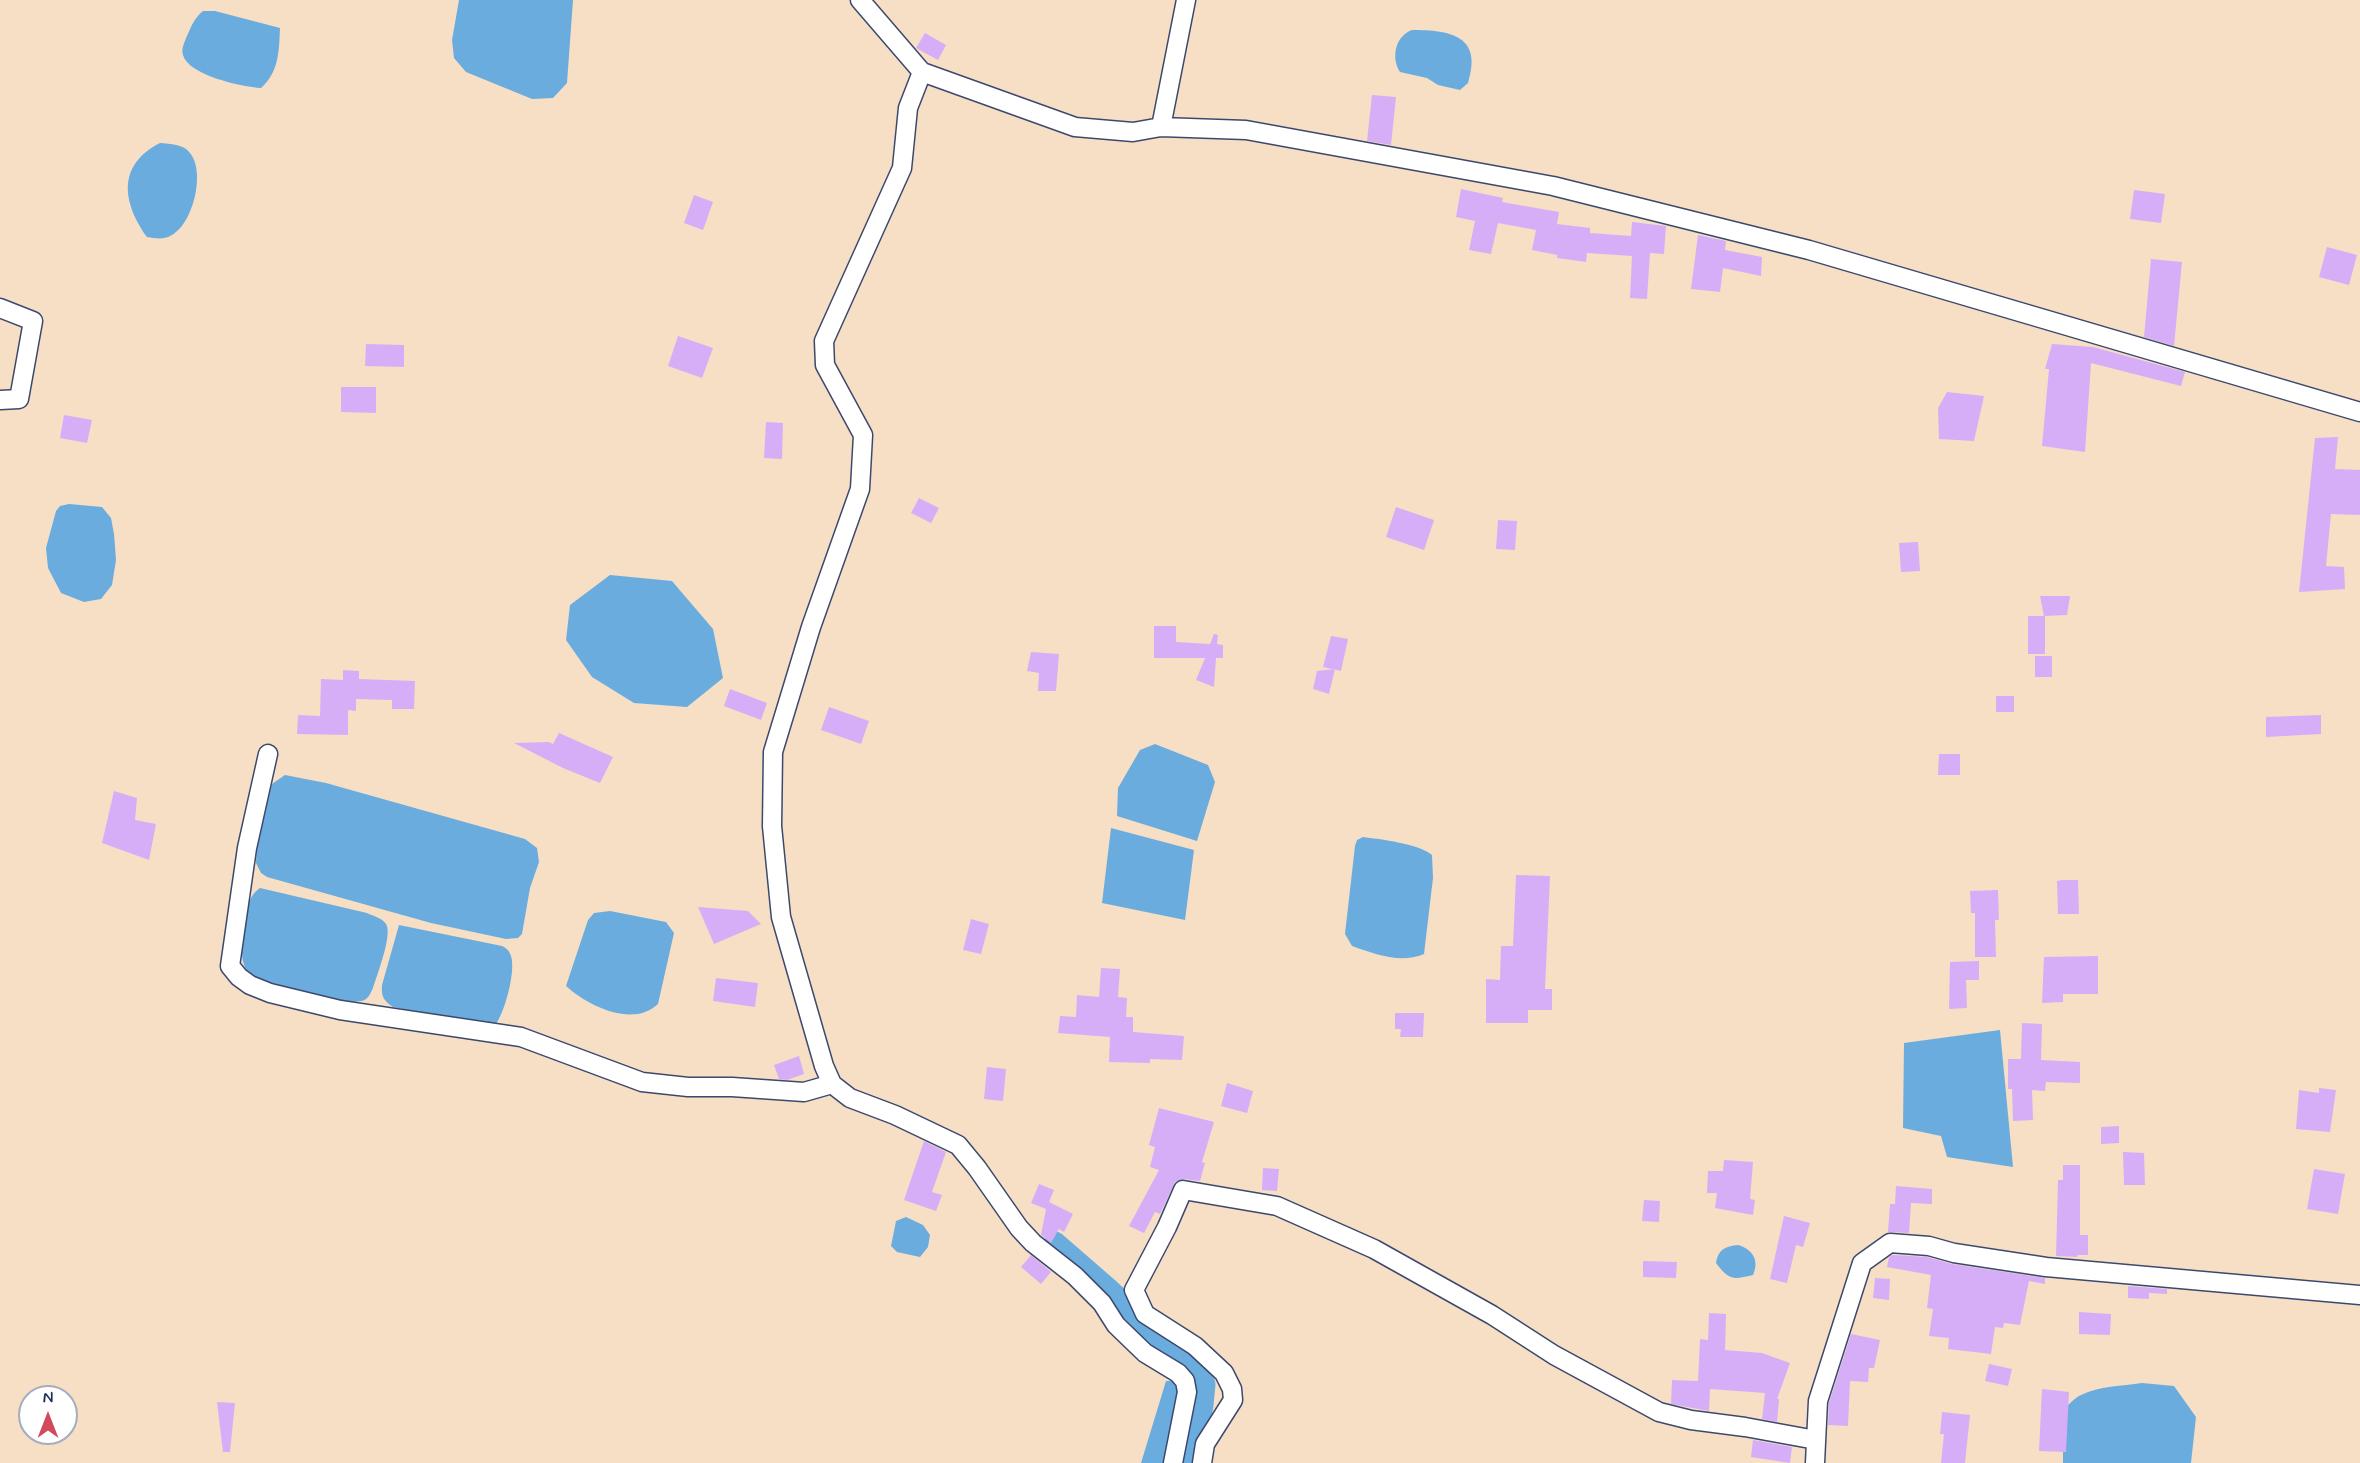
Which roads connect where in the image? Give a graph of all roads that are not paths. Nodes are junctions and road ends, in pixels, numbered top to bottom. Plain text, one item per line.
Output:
1 (860, 0) edge
2 (1186, 0) edge
3 (922, 72) junction
4 (1161, 127) junction
5 (0, 308) edge
6 (0, 400) edge
7 (2360, 412) edge
8 (268, 754) dead end
9 (832, 1084) junction
10 (2360, 1295) edge
11 (1816, 1440) junction
12 (1173, 1463) edge
13 (1202, 1463) edge
14 (1815, 1463) edge

1 - 3 street
2 - 4 street
3 - 4 street
3 - 9 street
4 - 7 street
5 - 6 street
8 - 9 street
9 - 12 street
10 - 11 street
11 - 13 street
11 - 14 street

